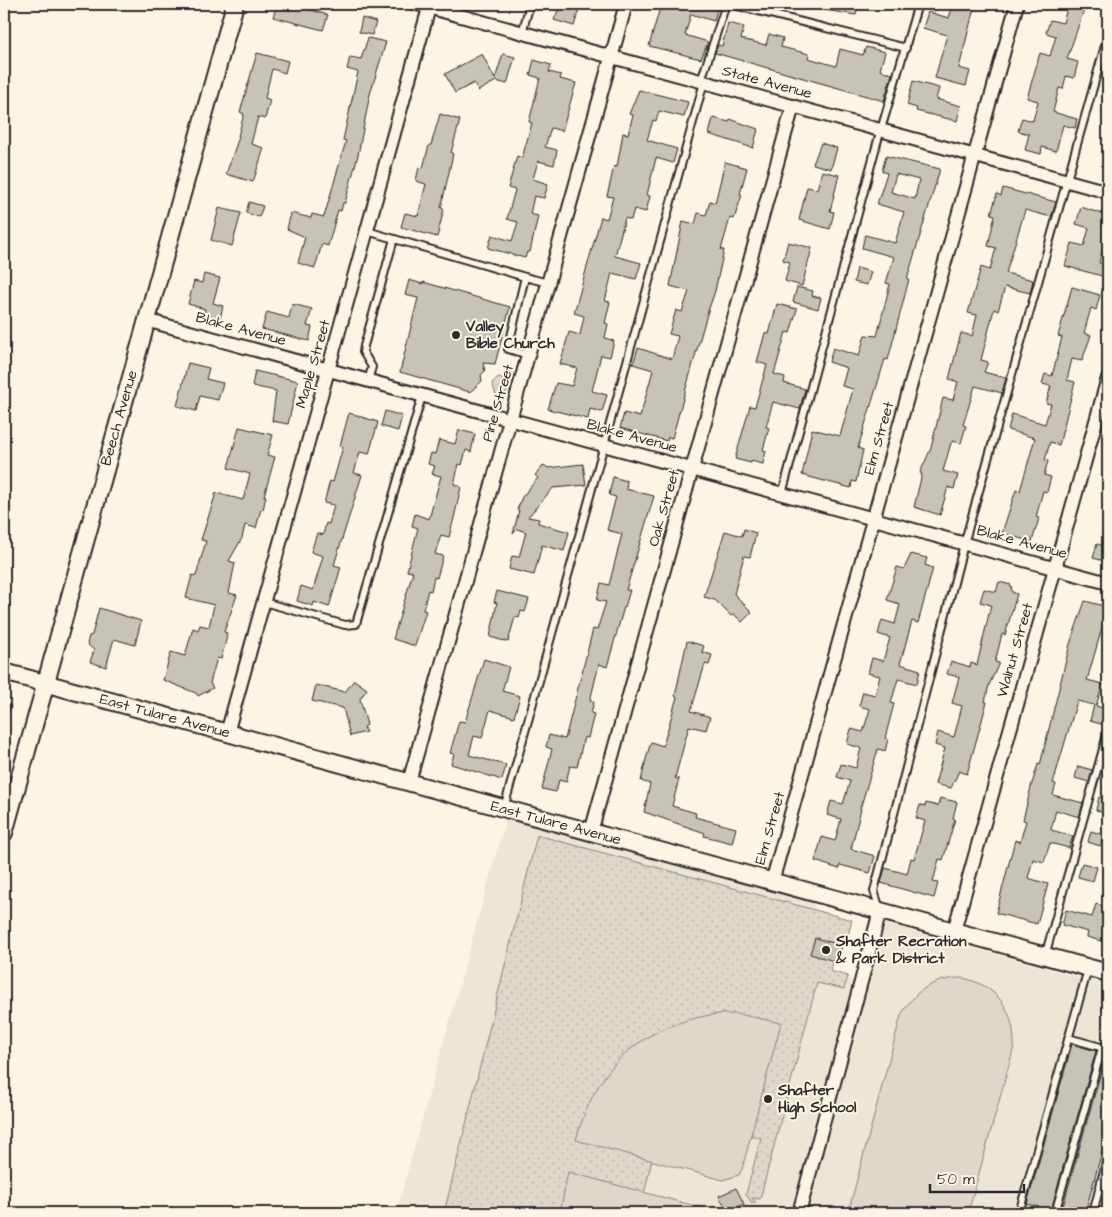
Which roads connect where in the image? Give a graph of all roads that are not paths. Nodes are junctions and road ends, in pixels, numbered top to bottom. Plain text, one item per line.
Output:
1 (235, 4) edge
2 (530, 4) edge
3 (626, 4) edge
4 (728, 4) edge
5 (918, 4) edge
6 (1017, 4) edge
7 (425, 5) edge
8 (522, 33) junction
9 (1108, 35) edge
10 (906, 48) junction
11 (611, 57) junction
12 (703, 82) junction
13 (793, 106) junction
14 (881, 130) junction
15 (974, 156) junction
16 (1068, 181) junction
17 (1108, 192) edge
18 (367, 231) junction
19 (394, 239) junction
20 (525, 277) junction
21 (548, 283) junction
22 (146, 320) junction
23 (528, 354) junction
24 (328, 370) junction
25 (1108, 378) edge
26 (368, 381) junction
27 (422, 396) junction
28 (510, 420) junction
29 (605, 446) junction
30 (692, 469) junction
31 (782, 494) junction
32 (873, 519) junction
33 (964, 544) junction
34 (1055, 568) junction
35 (1108, 583) edge
36 (264, 602) junction
37 (4, 672) edge
38 (45, 683) junction
39 (1108, 731) edge
40 (227, 733) junction
41 (409, 782) junction
42 (504, 808) junction
43 (4, 832) edge
44 (590, 832) junction
45 (772, 882) junction
46 (880, 911) junction
47 (954, 931) junction
48 (1045, 956) junction
49 (1089, 968) junction
50 (1108, 973) edge
51 (1068, 1038) junction
52 (1105, 1049) edge
53 (1108, 1155) edge
54 (799, 1213) edge
55 (1019, 1213) edge
56 (1055, 1213) edge
57 (1093, 1213) edge

1 - 22 street, Beech Avenue
2 - 8 lane
3 - 11 street, Pine Street
4 - 10 lane
4 - 12 lane
5 - 10 lane
6 - 15 street, Elm Street
7 - 8 street, State Avenue
7 - 18 street, Maple Street
8 - 11 street, State Avenue
9 - 16 lane
10 - 14 lane
11 - 12 street, State Avenue
11 - 21 street, Pine Street
12 - 13 street, State Avenue
12 - 29 lane
13 - 14 street, State Avenue
13 - 30 street, Oak Street
14 - 15 street, State Avenue
14 - 31 lane
15 - 16 street, State Avenue
15 - 32 street, Elm Street
16 - 17 street, State Avenue
16 - 33 lane
18 - 19 lane
18 - 24 street, Maple Street
19 - 20 lane
19 - 26 lane
20 - 21 lane
20 - 23 lane
21 - 23 street, Pine Street
22 - 24 street, Blake Avenue
22 - 38 street, Beech Avenue
23 - 28 street, Pine Street
24 - 26 street, Blake Avenue
24 - 36 street, Maple Street
25 - 34 street, Walnut Street
26 - 27 street, Blake Avenue
27 - 28 street, Blake Avenue
27 - 36 lane
28 - 29 street, Blake Avenue
28 - 41 street, Pine Street
29 - 30 street, Blake Avenue
29 - 42 lane
30 - 31 street, Blake Avenue
30 - 44 street, Oak Street
31 - 32 street, Blake Avenue
32 - 33 street, Blake Avenue
32 - 45 street, Elm Street
33 - 34 street, Blake Avenue
33 - 46 lane
34 - 35 street, Blake Avenue
34 - 47 street, Walnut Street
36 - 40 street, Maple Street
37 - 38 street, East Tulare Avenue
38 - 40 street, East Tulare Avenue
38 - 43 street, Beech Avenue
39 - 48 lane
40 - 41 street, East Tulare Avenue
41 - 42 street, East Tulare Avenue
42 - 44 street, East Tulare Avenue
44 - 45 street, East Tulare Avenue
45 - 46 street, East Tulare Avenue
46 - 47 street, East Tulare Avenue
46 - 54 street
47 - 48 street, East Tulare Avenue
48 - 49 street, East Tulare Avenue
49 - 50 street, East Tulare Avenue
49 - 51 lane
51 - 52 lane
51 - 55 lane
52 - 56 lane
53 - 57 lane

